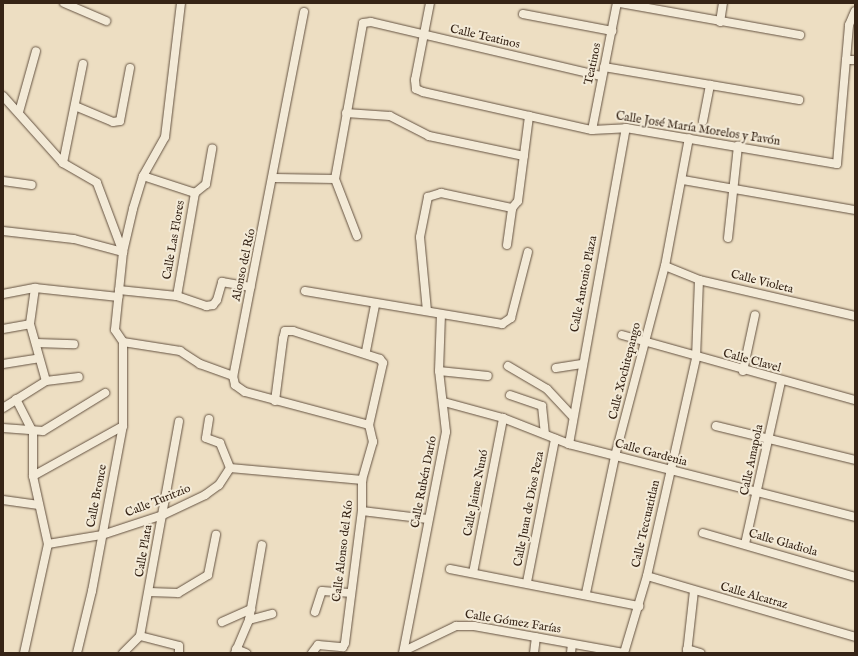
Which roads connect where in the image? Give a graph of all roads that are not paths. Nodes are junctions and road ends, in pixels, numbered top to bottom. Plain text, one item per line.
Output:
1 (64, 3) edge
2 (181, 3) edge
3 (430, 3) edge
4 (619, 3) edge
5 (722, 3) edge
6 (855, 10) edge
7 (304, 12) dead end
8 (523, 14) dead end
9 (106, 21) dead end
10 (720, 22) junction
11 (612, 31) junction
12 (424, 35) junction
13 (800, 35) dead end
14 (36, 51) dead end
15 (846, 60) junction
16 (855, 60) edge
17 (83, 64) dead end
18 (604, 67) junction
19 (130, 68) dead end
20 (602, 76) junction
21 (710, 85) junction
22 (3, 96) edge
23 (799, 100) dead end
24 (75, 106) junction
25 (19, 112) junction
26 (346, 113) junction
27 (529, 116) junction
28 (703, 121) dead end
29 (626, 128) junction
30 (592, 130) junction
31 (689, 138) junction
32 (738, 146) junction
33 (212, 149) dead end
34 (524, 156) junction
35 (63, 163) junction
36 (143, 176) junction
37 (274, 178) junction
38 (335, 179) junction
39 (683, 180) junction
40 (3, 181) edge
41 (32, 185) dead end
42 (732, 188) junction
43 (195, 193) junction
44 (512, 208) junction
45 (855, 210) edge
46 (3, 231) edge
47 (357, 236) dead end
48 (728, 238) dead end
49 (507, 245) dead end
50 (123, 252) junction
51 (528, 252) dead end
52 (665, 266) junction
53 (699, 280) junction
54 (251, 287) junction
55 (35, 288) junction
56 (305, 291) dead end
57 (3, 294) edge
58 (119, 294) junction
59 (177, 296) junction
60 (375, 305) junction
61 (427, 312) junction
62 (441, 315) junction
63 (755, 315) dead end
64 (855, 316) edge
65 (30, 324) junction
66 (3, 329) edge
67 (622, 335) dead end
68 (645, 340) junction
69 (123, 342) junction
70 (36, 343) junction
71 (74, 344) dead end
72 (366, 351) junction
73 (39, 358) junction
74 (696, 358) junction
75 (3, 364) edge
76 (582, 364) junction
77 (508, 366) dead end
78 (556, 368) dead end
79 (439, 371) junction
80 (742, 371) junction
81 (233, 376) junction
82 (488, 376) dead end
83 (79, 377) dead end
84 (46, 381) junction
85 (781, 381) junction
86 (105, 393) dead end
87 (510, 395) dead end
88 (16, 399) junction
89 (855, 400) edge
90 (275, 401) junction
91 (444, 402) junction
92 (3, 408) edge
93 (573, 417) junction
94 (503, 418) junction
95 (209, 419) dead end
96 (179, 422) dead end
97 (369, 425) junction
98 (123, 426) junction
99 (716, 426) dead end
100 (3, 428) edge
101 (33, 433) junction
102 (545, 434) junction
103 (769, 438) junction
104 (555, 439) junction
105 (569, 444) junction
106 (616, 456) junction
107 (855, 460) edge
108 (230, 468) junction
109 (670, 470) junction
110 (33, 476) junction
111 (362, 480) junction
112 (758, 493) junction
113 (3, 500) edge
114 (39, 505) junction
115 (362, 511) junction
116 (163, 515) junction
117 (855, 517) edge
118 (428, 519) junction
119 (703, 533) dead end
120 (102, 535) junction
121 (216, 535) dead end
122 (48, 544) junction
123 (745, 544) junction
124 (262, 545) dead end
125 (450, 569) dead end
126 (473, 573) junction
127 (647, 576) junction
128 (855, 577) edge
129 (527, 582) junction
130 (694, 591) junction
131 (149, 592) junction
132 (349, 593) junction
133 (586, 593) junction
134 (639, 606) junction
135 (251, 609) junction
136 (315, 612) dead end
137 (272, 614) dead end
138 (249, 620) junction
139 (222, 622) dead end
140 (140, 636) junction
141 (536, 637) junction
142 (855, 637) edge
143 (572, 644) junction
144 (235, 651) edge
145 (687, 651) edge
146 (404, 652) edge
147 (24, 653) edge
148 (77, 653) edge
149 (123, 653) edge
150 (179, 653) edge
151 (246, 653) edge
152 (312, 653) edge
153 (534, 653) edge
154 (571, 653) edge
155 (624, 653) edge
156 (700, 653) edge

1 - 9 street
2 - 36 street
3 - 12 street
4 - 10 street
4 - 11 street, Teatinos
5 - 10 street
6 - 15 street
7 - 37 street, Alonso del Río
8 - 11 street
10 - 13 street
11 - 18 street, Teatinos
12 - 20 street, Calle Teatinos
12 - 26 street, Calle Teatinos
12 - 27 street, Calle José María Morelos y Pavón
14 - 25 street
15 - 16 street
15 - 32 street, Calle José María Morelos y Pavón
17 - 24 street
18 - 20 street, Teatinos
18 - 21 street
19 - 24 street
20 - 30 street, Teatinos
21 - 23 street
21 - 28 street
22 - 25 street
24 - 35 street
25 - 35 street
26 - 34 street
26 - 38 street
27 - 30 street, Calle José María Morelos y Pavón
27 - 34 street
29 - 30 street, Calle José María Morelos y Pavón
29 - 31 street, Calle José María Morelos y Pavón
29 - 76 street, Calle Antonio Plaza
31 - 32 street, Calle José María Morelos y Pavón
31 - 39 street, Calle Xochitepango
32 - 42 street
33 - 43 street
34 - 44 street
35 - 50 street
36 - 43 street, Calle Las Flores
36 - 50 street
37 - 38 street
37 - 54 street, Alonso del Río
38 - 47 street
39 - 42 street
39 - 52 street, Calle Xochitepango
40 - 41 street
42 - 45 street
42 - 48 street
43 - 59 street, Calle Las Flores
44 - 49 street
44 - 61 street
46 - 50 street
50 - 58 street
51 - 62 street
52 - 53 street, Calle Violeta
52 - 68 street, Calle Xochitepango
53 - 64 street, Calle Violeta
53 - 74 street, Calle Teccuatitlan
54 - 59 street
54 - 81 street, Alonso del Río
55 - 57 street
55 - 58 street
55 - 65 street
56 - 60 street
58 - 59 street
58 - 69 street
60 - 61 street
60 - 72 street
61 - 62 street
62 - 79 street, Calle Rubén Darío
63 - 80 street
65 - 66 street
65 - 70 street
67 - 68 street, Calle Clavel
68 - 74 street, Calle Clavel
68 - 106 street, Calle Xochitepango
69 - 81 street
69 - 98 street, Calle Bronce
70 - 71 street
70 - 73 street
72 - 90 street
72 - 97 street
73 - 75 street
73 - 84 street
74 - 80 street, Calle Clavel
74 - 109 street, Calle Teccuatitlan
76 - 78 street
76 - 93 street, Calle Antonio Plaza
77 - 93 street
79 - 82 street
79 - 91 street, Calle Rubén Darío
80 - 85 street, Calle Clavel
81 - 90 street
83 - 84 street
84 - 88 street
85 - 89 street, Calle Clavel
85 - 103 street, Calle Amapola
86 - 101 street
87 - 102 street
88 - 92 street
88 - 101 street
90 - 97 street
91 - 94 street, Calle Gardenia
91 - 118 street, Calle Rubén Darío
93 - 105 street, Calle Antonio Plaza
94 - 102 street, Calle Gardenia
94 - 126 street, Calle Jaime Nunó
95 - 108 street
96 - 116 street, Calle Plata
97 - 111 street, Calle Alonso del Río
98 - 110 street
98 - 120 street, Calle Bronce
99 - 103 street
100 - 101 street
101 - 110 street
102 - 104 street, Calle Gardenia
103 - 107 street
103 - 112 street, Calle Amapola
104 - 105 street, Calle Gardenia
104 - 129 street, Calle Juan de Dios Peza
105 - 106 street, Calle Gardenia
106 - 109 street, Calle Gardenia
106 - 133 street, Calle Xochitepango
108 - 111 street
108 - 116 street, Calle Turitzio
109 - 112 street, Calle Gardenia
109 - 127 street, Calle Teccuatitlan
110 - 114 street
111 - 115 street, Calle Alonso del Río
112 - 117 street, Calle Gardenia
112 - 123 street, Calle Amapola
113 - 114 street
114 - 122 street
115 - 118 street
115 - 132 street, Calle Alonso del Río
116 - 120 street, Calle Turitzio
116 - 131 street, Calle Plata
118 - 146 street, Calle Rubén Darío
119 - 123 street, Calle Gladiola
120 - 122 street, Calle Turitzio
120 - 148 street, Calle Bronce
121 - 131 street
122 - 147 street
123 - 128 street, Calle Gladiola
124 - 135 street
125 - 126 street, Calle Juan de Dios Peza
126 - 129 street, Calle Juan de Dios Peza
127 - 130 street, Calle Alcatraz
127 - 134 street, Calle Teccuatitlan
129 - 133 street, Calle Juan de Dios Peza
130 - 142 street, Calle Alcatraz
130 - 145 street
131 - 140 street, Calle Plata
132 - 136 street
132 - 152 street, Calle Alonso del Río
133 - 134 street, Calle Juan de Dios Peza
134 - 155 street, Calle Teccuatitlan
135 - 138 street
135 - 139 street
137 - 138 street
138 - 144 street
140 - 149 street
140 - 150 street
141 - 143 street, Calle Gómez Farías
141 - 146 street, Calle Gómez Farías
141 - 153 street
143 - 154 street
143 - 155 street, Calle Gómez Farías
144 - 151 street
145 - 156 street

